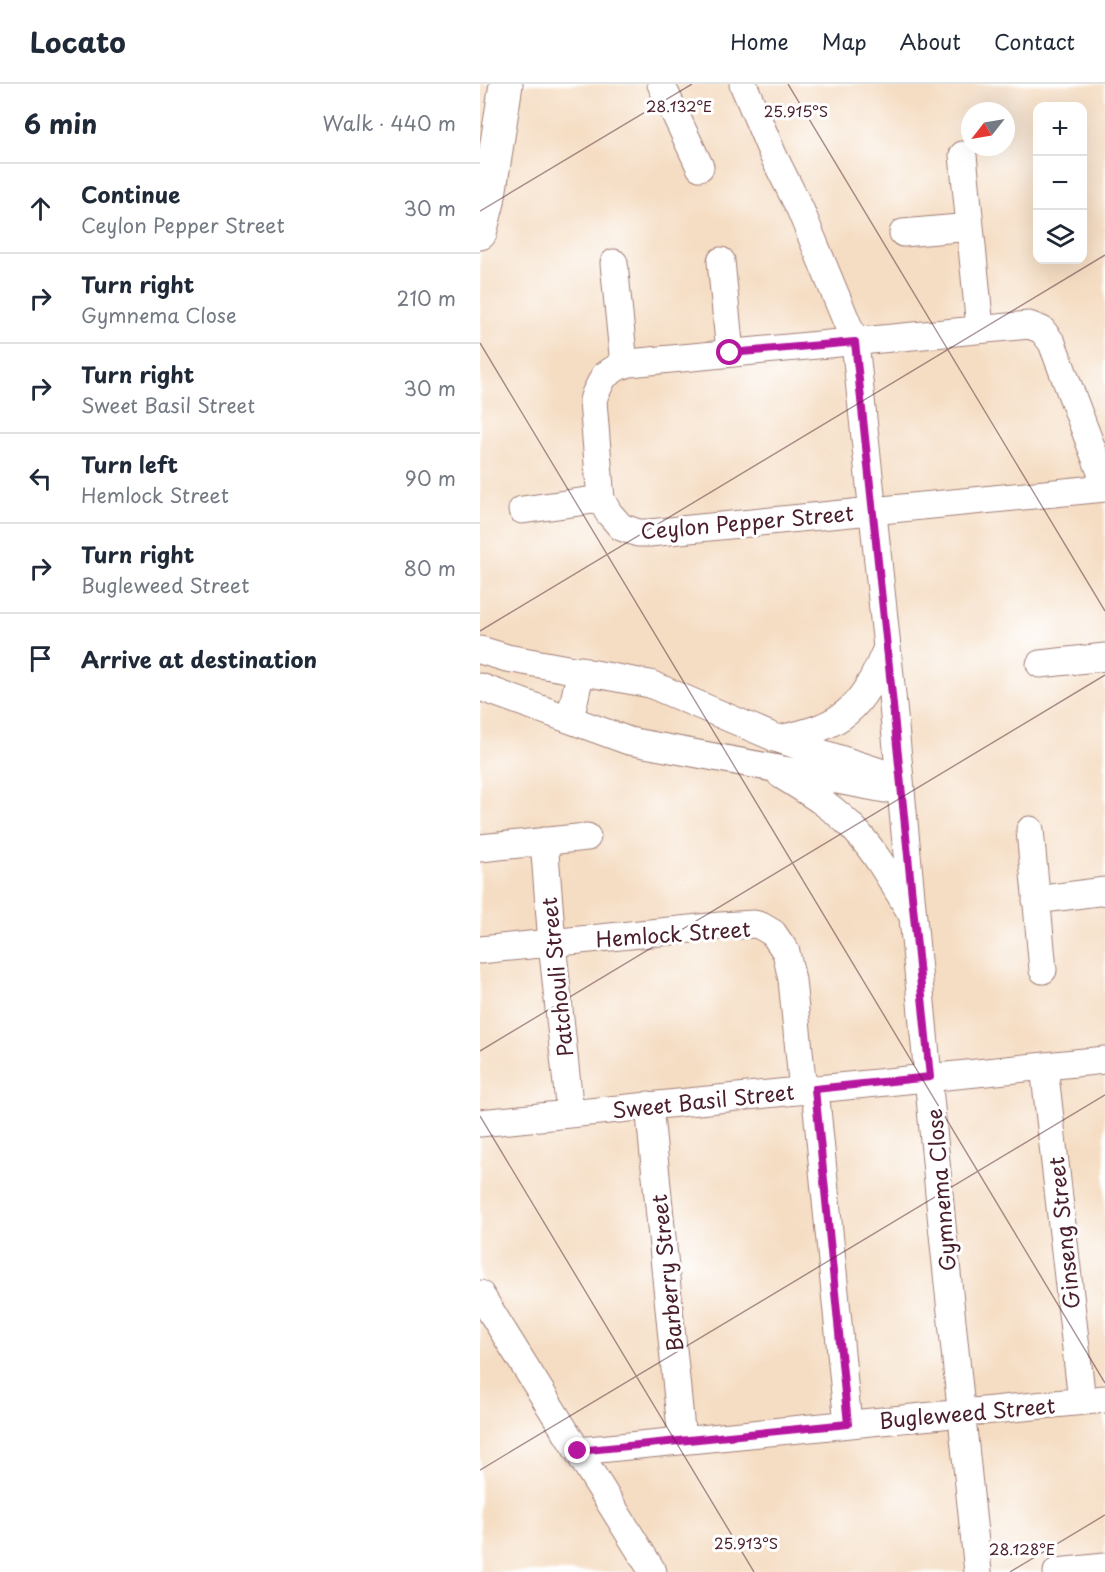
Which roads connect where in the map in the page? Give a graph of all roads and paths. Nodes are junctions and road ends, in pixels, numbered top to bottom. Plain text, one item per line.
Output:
1 (489, 84) edge
2 (506, 84) edge
3 (662, 84) edge
4 (742, 84) edge
5 (480, 126) edge
6 (963, 156) edge
7 (700, 167) dead end
8 (970, 227) junction
9 (480, 233) edge
10 (903, 233) dead end
11 (721, 261) dead end
12 (614, 263) dead end
13 (980, 328) junction
14 (855, 342) junction
15 (730, 353) junction
16 (624, 365) junction
17 (1105, 483) edge
18 (1105, 488) edge
19 (601, 498) junction
20 (522, 510) dead end
21 (873, 511) junction
22 (887, 648) junction
23 (480, 650) edge
24 (1105, 657) edge
25 (1040, 664) dead end
26 (581, 670) junction
27 (480, 687) edge
28 (570, 719) junction
29 (778, 739) junction
30 (765, 765) junction
31 (900, 785) junction
32 (1030, 830) dead end
33 (587, 837) dead end
34 (544, 841) junction
35 (480, 848) edge
36 (1105, 891) edge
37 (1036, 900) junction
38 (915, 919) junction
39 (552, 943) junction
40 (480, 950) edge
41 (1043, 970) dead end
42 (1105, 1060) edge
43 (1044, 1066) junction
44 (930, 1077) junction
45 (809, 1090) junction
46 (649, 1106) junction
47 (570, 1113) junction
48 (480, 1123) edge
49 (480, 1294) edge
50 (1093, 1400) edge
51 (962, 1412) junction
52 (848, 1424) junction
53 (682, 1440) junction
54 (578, 1451) junction
55 (1105, 1567) edge
56 (653, 1572) edge
57 (978, 1572) edge
58 (1058, 1572) edge

1 - 5 street
2 - 9 street
3 - 7 street
4 - 14 street, Gymnema Close
6 - 8 street
8 - 10 street
8 - 13 street
11 - 15 street
12 - 16 street
13 - 14 street, Ceylon Pepper Street
13 - 17 street, Ceylon Pepper Street
14 - 15 street, Ceylon Pepper Street
14 - 21 street, Gymnema Close
15 - 16 street, Ceylon Pepper Street
16 - 19 street, Ceylon Pepper Street
18 - 21 street, Ceylon Pepper Street
19 - 20 street
19 - 21 street, Ceylon Pepper Street
21 - 22 street, Gymnema Close
22 - 29 street
22 - 31 street, Gymnema Close
23 - 26 street
24 - 25 street
26 - 28 street
26 - 29 street
27 - 28 street
28 - 30 street
29 - 31 street
30 - 31 street
30 - 38 street
31 - 38 street, Gymnema Close
32 - 37 street
33 - 34 street
34 - 35 street
34 - 39 street, Patchouli Street
36 - 37 street
37 - 41 street
38 - 44 street, Gymnema Close
39 - 40 street, Hemlock Street
39 - 45 street, Hemlock Street
39 - 47 street, Patchouli Street
42 - 43 street, Sweet Basil Street
43 - 44 street, Sweet Basil Street
43 - 50 street, Ginseng Street
44 - 45 street, Sweet Basil Street
44 - 51 street, Gymnema Close
45 - 46 street, Sweet Basil Street
45 - 52 street, Hemlock Street
46 - 47 street, Sweet Basil Street
46 - 53 street, Barberry Street
47 - 48 street, Sweet Basil Street
49 - 54 street
50 - 51 street, Bugleweed Street
51 - 52 street, Bugleweed Street
51 - 57 street, Gymnema Close
52 - 53 street, Bugleweed Street
53 - 54 street, Bugleweed Street
54 - 56 street
55 - 58 street

